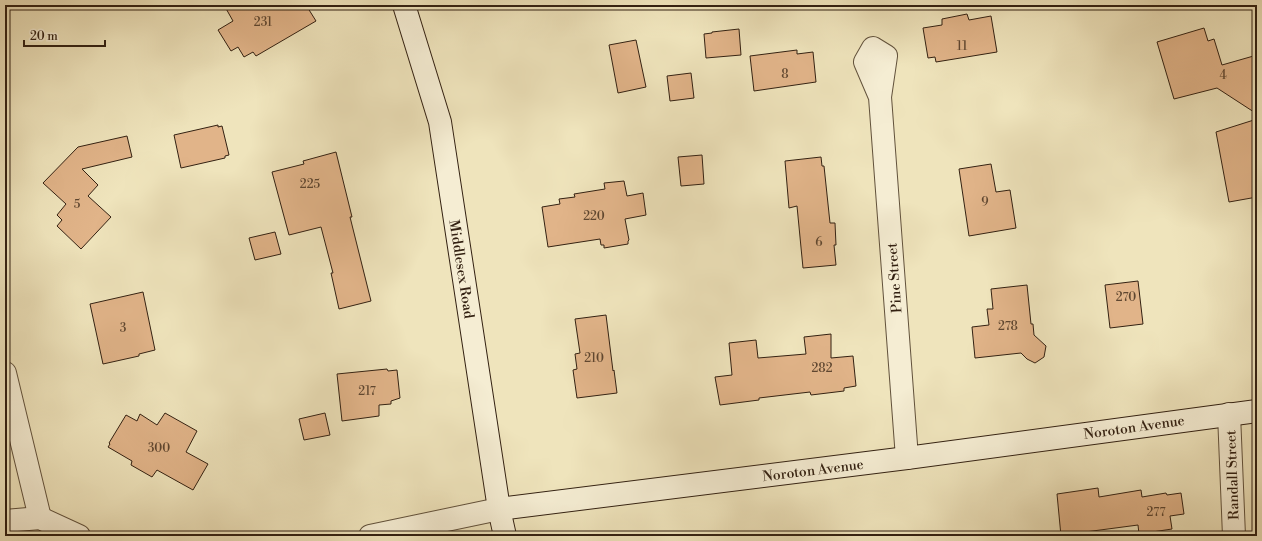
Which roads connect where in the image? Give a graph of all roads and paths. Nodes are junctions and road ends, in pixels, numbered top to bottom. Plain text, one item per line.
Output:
1 (404, 5) edge
2 (880, 97) dead end
3 (5, 373) edge
4 (1257, 411) edge
5 (1229, 414) junction
6 (907, 458) junction
7 (499, 509) junction
8 (40, 518) junction
9 (5, 521) edge
10 (79, 536) edge
11 (370, 536) edge
12 (505, 536) edge
13 (1234, 536) edge

1 - 7 main road, Middlesex Road
2 - 6 main road, Pine Street
3 - 8 main road
4 - 5 main road, Noroton Avenue
5 - 6 main road, Noroton Avenue
5 - 13 main road, Randall Street
6 - 7 main road, Noroton Avenue
7 - 11 main road, Noroton Avenue
7 - 12 main road, Middlesex Road
8 - 9 main road
8 - 10 main road

